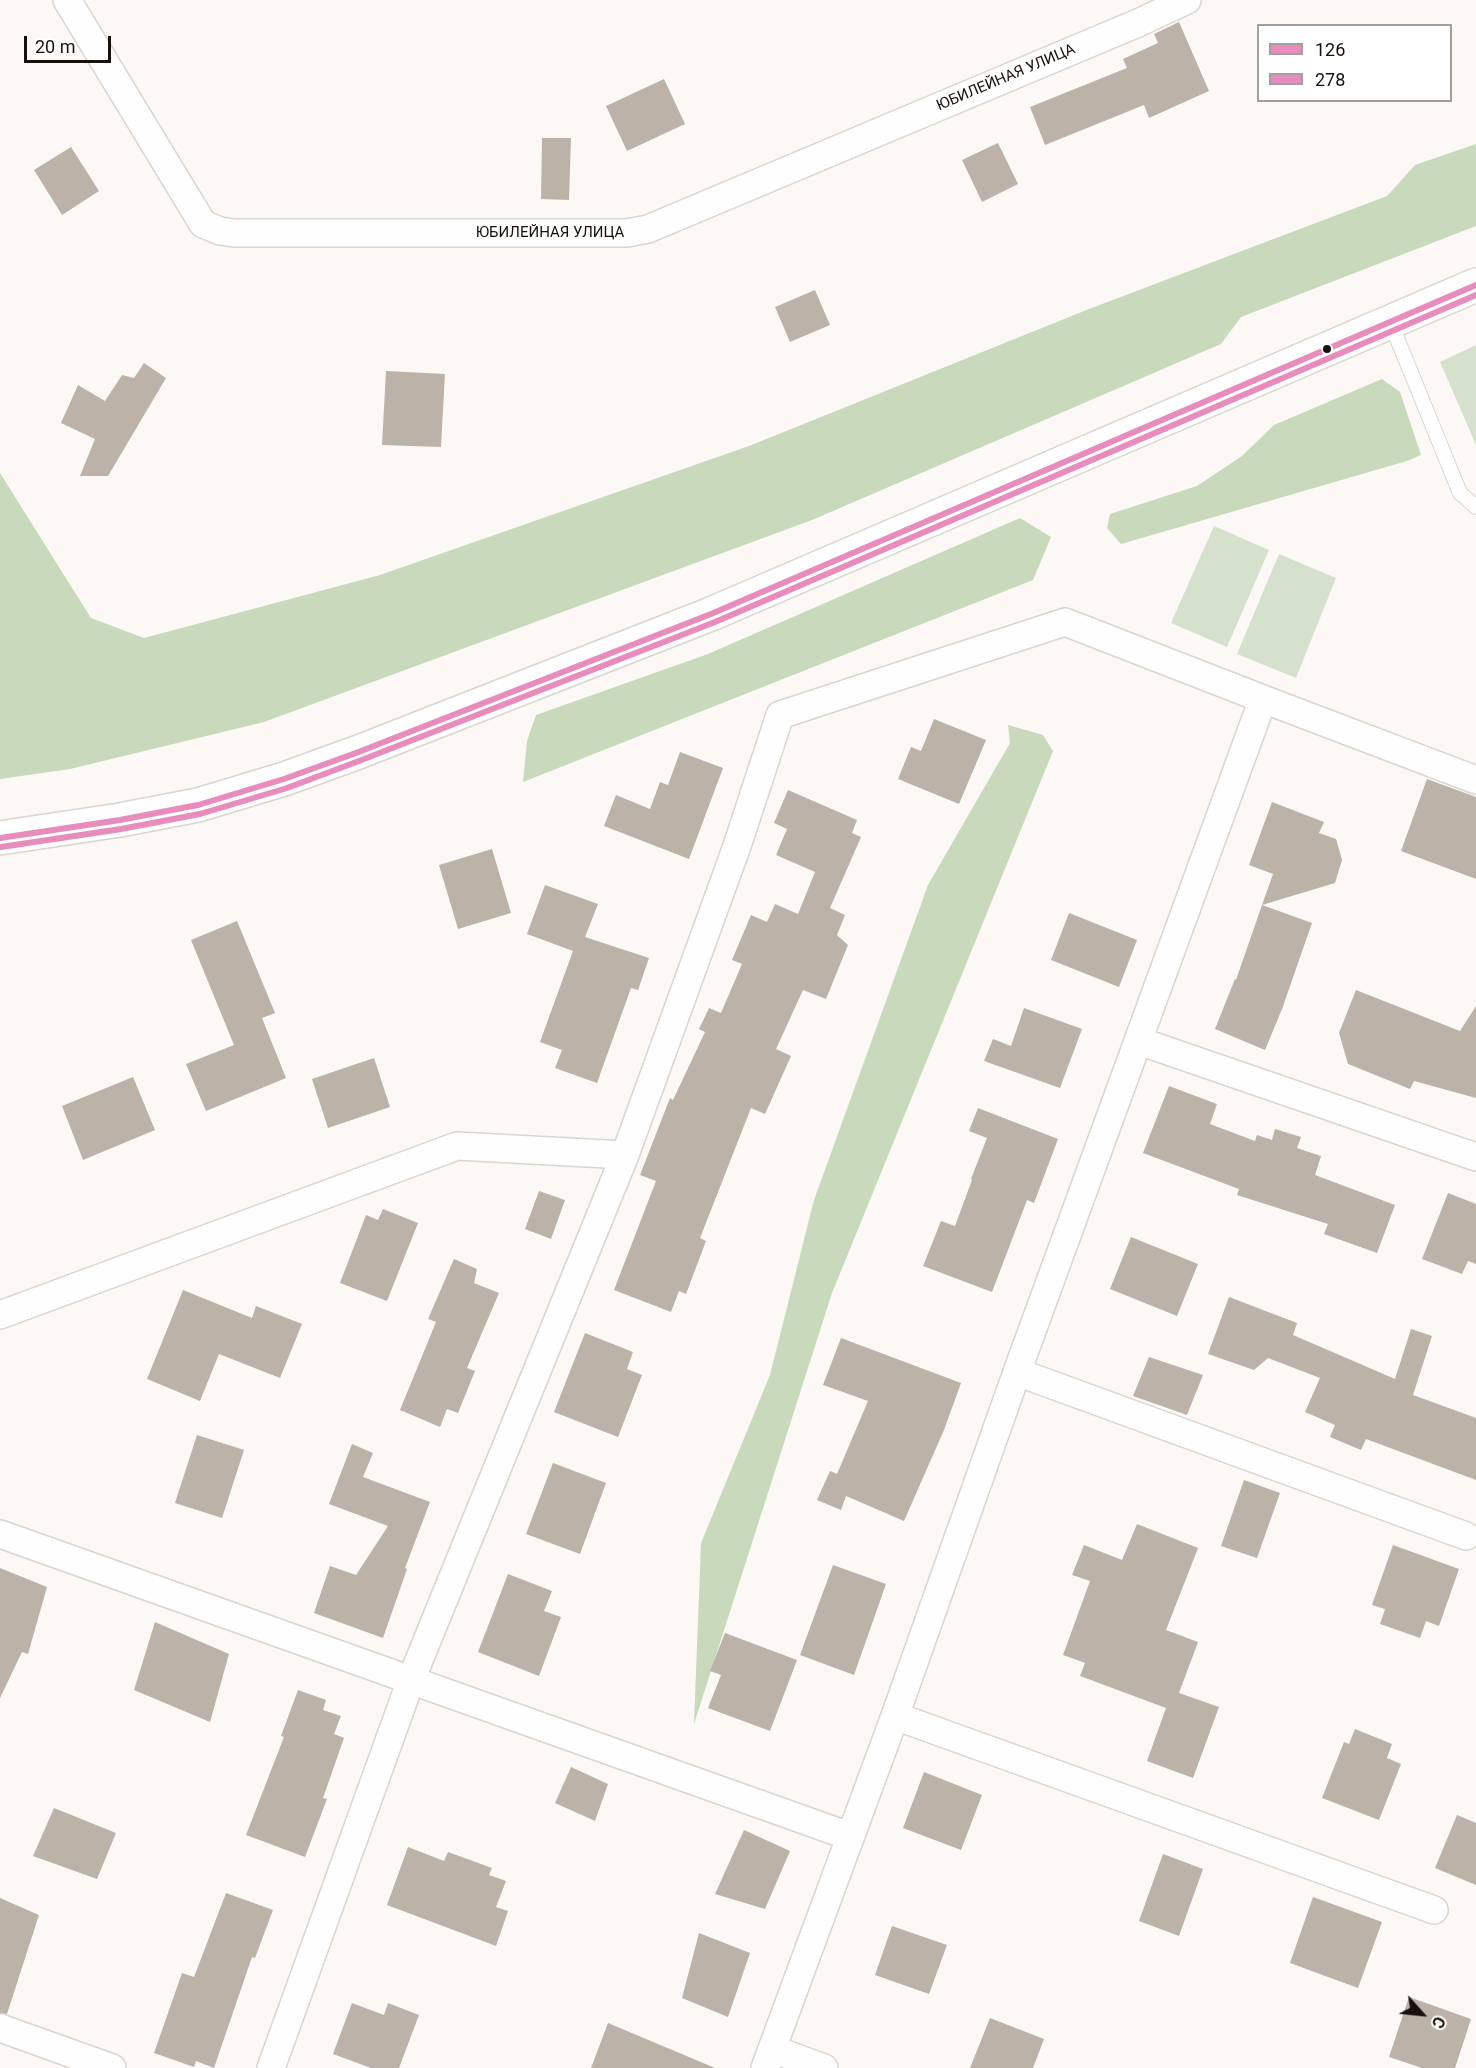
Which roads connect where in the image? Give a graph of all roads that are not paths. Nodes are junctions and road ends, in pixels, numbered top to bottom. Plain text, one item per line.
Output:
1 (67, 0) edge
2 (1187, 0) edge
3 (1476, 285) edge
4 (1390, 321) junction
5 (1476, 507) edge
6 (1263, 699) junction
7 (1476, 780) edge
8 (0, 838) edge
9 (1138, 1041) junction
10 (625, 1155) junction
11 (1476, 1157) edge
12 (0, 1315) edge
13 (1017, 1372) junction
14 (0, 1534) edge
15 (1466, 1536) dead end
16 (411, 1680) junction
17 (895, 1716) junction
18 (849, 1836) junction
19 (1434, 1910) dead end
20 (0, 2028) edge
21 (769, 2059) edge
22 (112, 2068) edge
23 (271, 2068) edge
24 (824, 2068) edge

1 - 2 street, ЮБИЛЕЙНАЯ УЛИЦА
3 - 4 main road
4 - 5 lane
4 - 8 main road
6 - 7 street
6 - 9 street
6 - 10 street
9 - 11 street
9 - 13 street
10 - 12 street
10 - 16 street
13 - 15 street
13 - 17 street
14 - 16 street
16 - 18 street
16 - 23 street
17 - 18 street
17 - 19 street
18 - 21 street
20 - 22 street
21 - 24 street

